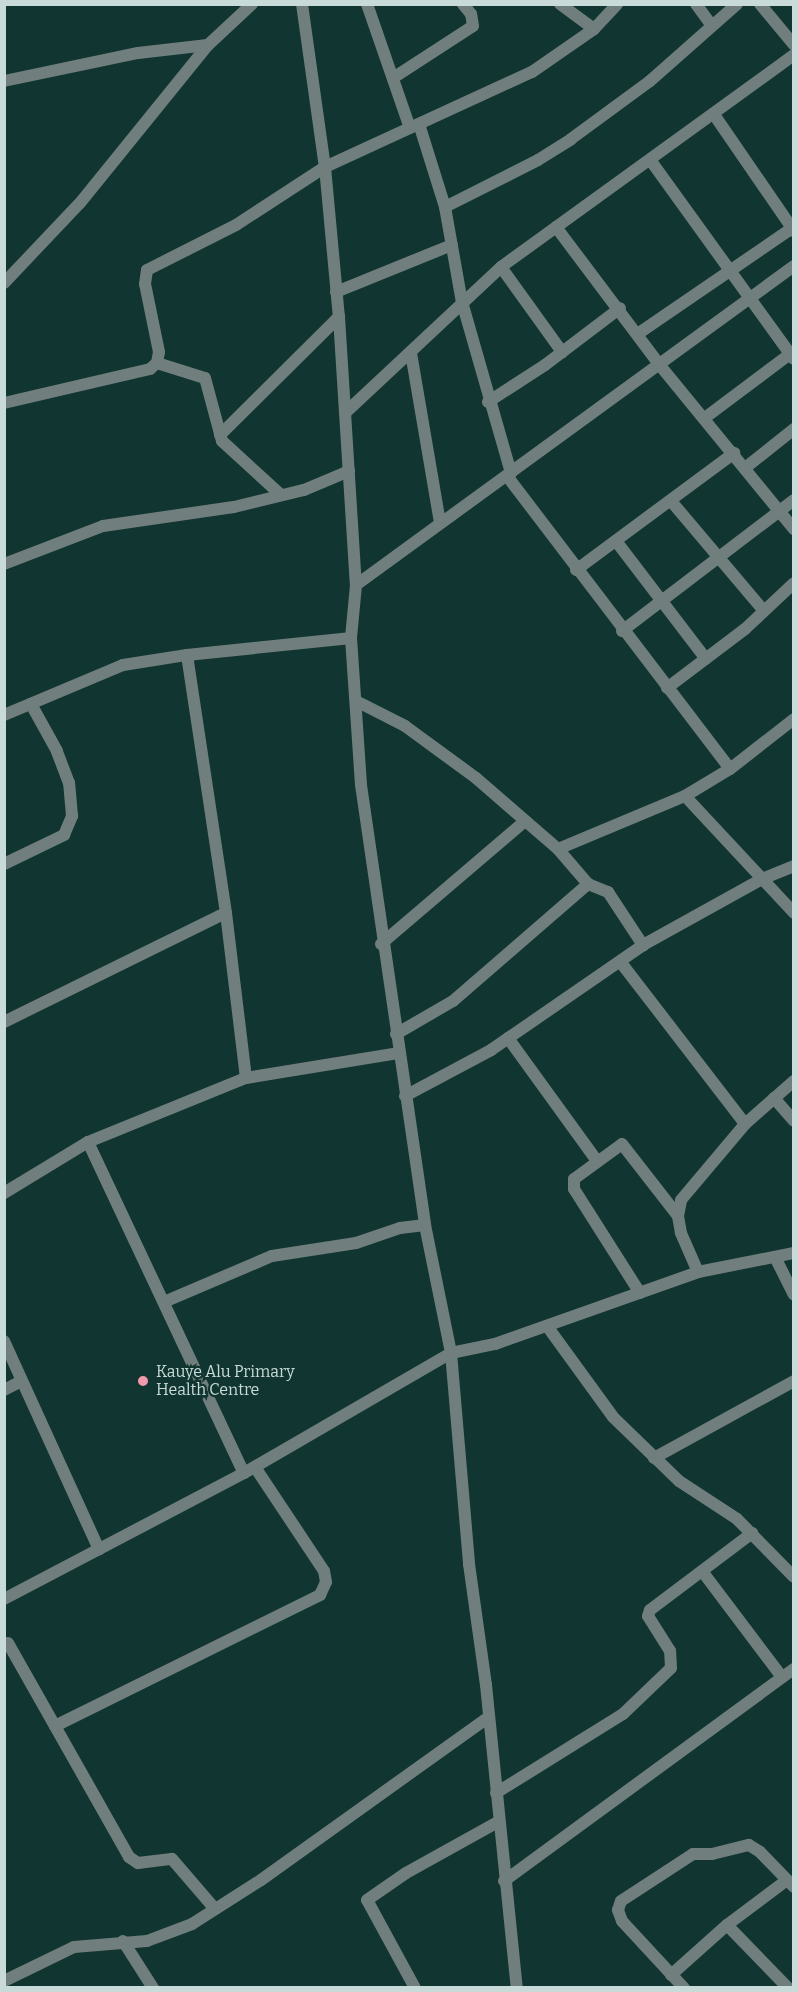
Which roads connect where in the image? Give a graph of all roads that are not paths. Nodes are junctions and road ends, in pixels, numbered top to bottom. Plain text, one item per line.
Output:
1 (252, 4) edge
2 (302, 4) edge
3 (367, 4) edge
4 (463, 4) edge
5 (560, 4) edge
6 (617, 4) edge
7 (696, 4) edge
8 (736, 4) edge
9 (760, 4) edge
10 (711, 25) junction
11 (594, 29) junction
12 (208, 45) junction
13 (794, 45) edge
14 (794, 55) edge
15 (393, 78) junction
16 (4, 81) edge
17 (715, 116) junction
18 (415, 126) junction
19 (651, 161) junction
20 (325, 167) junction
21 (445, 207) junction
22 (556, 227) junction
23 (793, 228) edge
24 (452, 245) junction
25 (794, 266) edge
26 (501, 267) junction
27 (728, 268) junction
28 (4, 283) edge
29 (336, 292) junction
30 (749, 297) junction
31 (462, 302) junction
32 (620, 308) junction
33 (339, 317) junction
34 (639, 333) junction
35 (562, 352) junction
36 (411, 353) junction
37 (792, 356) edge
38 (157, 363) junction
39 (658, 363) junction
40 (488, 402) junction
41 (4, 403) edge
42 (345, 413) junction
43 (706, 417) junction
44 (794, 429) edge
45 (220, 435) junction
46 (734, 453) junction
47 (746, 468) junction
48 (349, 471) junction
49 (509, 475) junction
50 (280, 495) junction
51 (794, 500) edge
52 (671, 501) junction
53 (780, 512) junction
54 (440, 522) junction
55 (794, 529) edge
56 (616, 541) junction
57 (720, 559) junction
58 (4, 564) edge
59 (576, 570) junction
60 (794, 583) edge
61 (356, 585) junction
62 (662, 602) junction
63 (764, 611) junction
64 (622, 631) junction
65 (351, 638) junction
66 (187, 656) junction
67 (706, 659) junction
68 (667, 688) junction
69 (356, 701) junction
70 (31, 704) junction
71 (4, 715) edge
72 (794, 719) edge
73 (730, 769) junction
74 (686, 796) junction
75 (525, 821) junction
76 (558, 849) junction
77 (4, 864) edge
78 (794, 866) edge
79 (762, 879) junction
80 (588, 884) junction
81 (226, 913) junction
82 (794, 913) edge
83 (381, 944) junction
84 (643, 945) junction
85 (622, 964) junction
86 (4, 1022) edge
87 (396, 1034) junction
88 (508, 1038) junction
89 (398, 1053) junction
90 (246, 1078) junction
91 (794, 1081) edge
92 (405, 1096) junction
93 (774, 1098) junction
94 (794, 1121) edge
95 (745, 1124) junction
96 (88, 1142) junction
97 (597, 1161) junction
98 (5, 1190) edge
99 (678, 1216) junction
100 (424, 1225) junction
101 (794, 1252) edge
102 (775, 1257) junction
103 (698, 1272) junction
104 (640, 1293) junction
105 (794, 1295) edge
106 (164, 1302) junction
107 (547, 1326) junction
108 (4, 1341) edge
109 (451, 1353) junction
110 (22, 1381) junction
111 (794, 1382) edge
112 (4, 1390) edge
113 (654, 1458) junction
114 (250, 1470) junction
115 (752, 1533) junction
116 (99, 1549) junction
117 (702, 1571) junction
118 (792, 1573) edge
119 (4, 1599) edge
120 (6, 1641) edge
121 (794, 1669) edge
122 (782, 1677) junction
123 (489, 1717) junction
124 (55, 1726) junction
125 (496, 1793) junction
126 (498, 1822) junction
127 (504, 1881) junction
128 (790, 1884) edge
129 (215, 1910) junction
130 (727, 1925) junction
131 (123, 1941) junction
132 (671, 1975) junction
133 (4, 1982) edge
134 (153, 1988) edge
135 (415, 1988) edge
136 (517, 1988) edge
137 (684, 1988) edge
138 (788, 1988) edge

1 - 12 street
2 - 20 street
3 - 15 street
4 - 15 street
5 - 11 street
6 - 11 street
7 - 10 street
8 - 10 street
9 - 13 street
10 - 21 street
11 - 18 street
12 - 16 street
12 - 28 street
14 - 17 street
15 - 18 street
17 - 19 street
17 - 23 street
18 - 20 street
18 - 21 street
19 - 22 street
19 - 27 street
20 - 29 street
20 - 38 street
21 - 24 street
22 - 26 street
22 - 32 street
23 - 27 street
24 - 29 street
24 - 31 street
25 - 30 street
26 - 31 street
26 - 35 street
27 - 30 street
27 - 34 street
29 - 33 street
30 - 37 street
30 - 39 street
31 - 36 street
31 - 40 street
32 - 34 street
32 - 35 street
33 - 42 street
33 - 45 street
34 - 39 street
35 - 40 street
36 - 42 street
36 - 54 street
37 - 43 street
38 - 41 street
38 - 45 street
39 - 43 street
39 - 49 street
40 - 49 street
42 - 48 street
43 - 46 street
44 - 47 street
45 - 50 street
46 - 47 street
46 - 52 street
47 - 53 street
48 - 50 street
48 - 61 street
49 - 54 street
49 - 59 street
50 - 58 street
51 - 53 street
52 - 56 street
52 - 57 street
53 - 55 street
53 - 57 street
54 - 61 street
56 - 59 street
56 - 62 street
57 - 62 street
57 - 63 street
59 - 64 street
60 - 63 street
61 - 65 street
62 - 64 street
62 - 67 street
63 - 67 street
64 - 68 street
65 - 66 street
65 - 69 street
66 - 70 street
66 - 81 street
67 - 68 street
68 - 73 street
69 - 75 street
69 - 83 street
70 - 71 street
70 - 77 street
72 - 73 street
73 - 74 street
74 - 76 street
74 - 79 street
75 - 76 street
75 - 83 street
76 - 80 street
78 - 79 street
79 - 82 street
79 - 84 street
80 - 84 street
80 - 87 street
81 - 86 street
81 - 90 street
83 - 87 street
84 - 85 street
85 - 88 street
85 - 95 street
87 - 89 street
88 - 92 street
88 - 97 street
89 - 90 street
89 - 92 street
90 - 96 street
91 - 93 street
92 - 100 street
93 - 94 street
93 - 95 street
95 - 99 street
96 - 98 street
96 - 106 street
97 - 99 street
97 - 104 street
99 - 103 street
100 - 106 street
100 - 109 street
101 - 102 street
102 - 103 street
102 - 105 street
103 - 104 street
104 - 107 street
106 - 114 street
107 - 109 street
107 - 113 street
108 - 110 street
109 - 114 street
109 - 123 street
110 - 112 street
110 - 116 street
111 - 113 street
113 - 115 street
114 - 116 street
114 - 124 street
115 - 117 street
115 - 118 street
116 - 119 street
117 - 122 street
117 - 125 street
120 - 124 street
121 - 122 street
122 - 127 street
123 - 125 street
123 - 129 street
124 - 129 street
125 - 126 street
126 - 127 street
126 - 135 street
127 - 136 street
128 - 130 street
128 - 132 street
129 - 131 street
130 - 132 street
130 - 138 street
131 - 133 street
131 - 134 street
132 - 137 street

